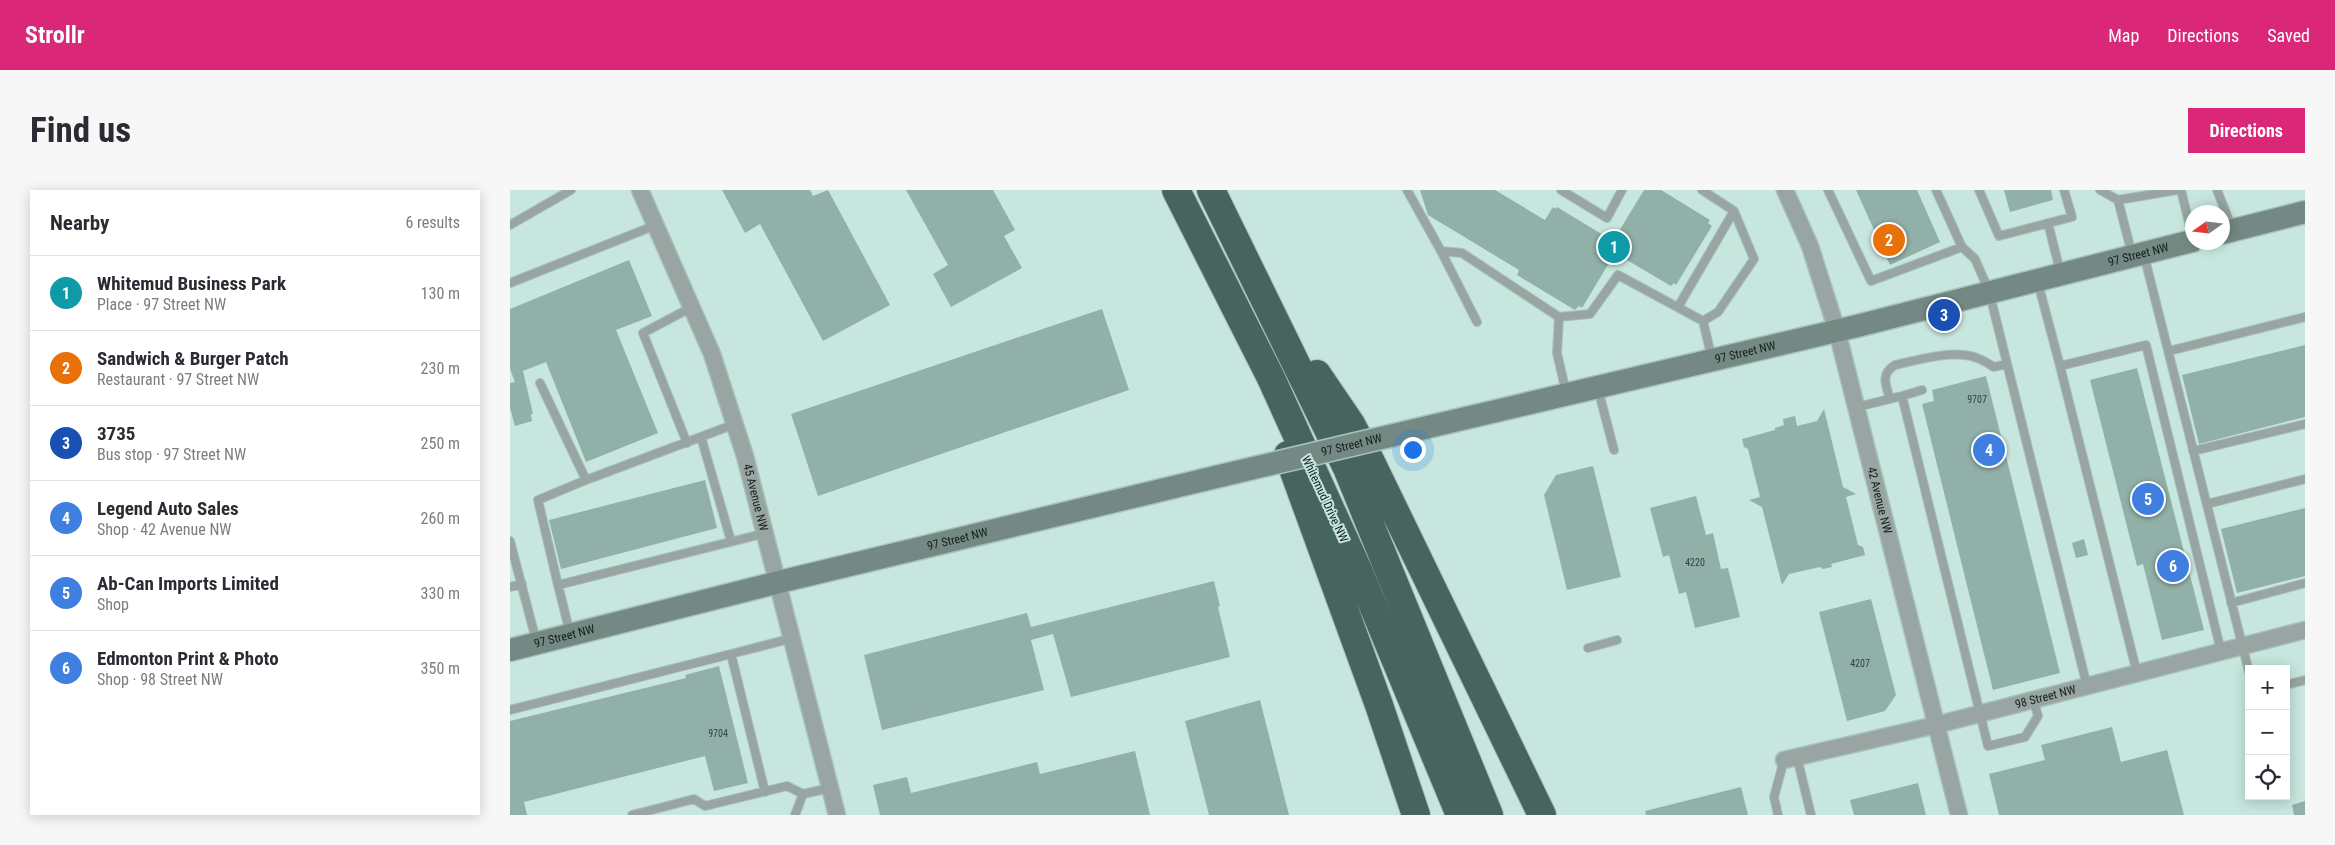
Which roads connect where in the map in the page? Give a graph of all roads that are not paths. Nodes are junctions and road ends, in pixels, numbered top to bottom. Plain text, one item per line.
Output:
1 (571, 190) edge
2 (640, 190) edge
3 (1176, 190) edge
4 (1211, 190) edge
5 (1407, 190) edge
6 (1561, 190) edge
7 (1622, 190) edge
8 (1702, 190) edge
9 (1785, 190) edge
10 (1828, 190) edge
11 (1936, 190) edge
12 (1979, 190) edge
13 (2064, 190) edge
14 (2100, 190) edge
15 (2177, 190) edge
16 (2181, 190) edge
17 (2217, 190) edge
18 (2118, 200) junction
19 (2221, 205) edge
20 (2185, 206) edge
21 (1734, 212) junction
22 (2305, 212) edge
23 (2048, 223) junction
24 (510, 225) edge
25 (656, 225) junction
26 (2230, 231) edge
27 (2185, 243) edge
28 (1962, 247) junction
29 (1441, 251) junction
30 (2138, 254) junction
31 (2060, 273) junction
32 (2037, 279) junction
33 (510, 283) edge
34 (1262, 291) junction
35 (1988, 292) junction
36 (692, 307) junction
37 (1678, 308) junction
38 (1559, 317) junction
39 (2305, 317) edge
40 (1703, 320) junction
41 (1477, 322) dead end
42 (1837, 330) junction
43 (2168, 351) junction
44 (1713, 360) junction
45 (2007, 364) junction
46 (2060, 366) junction
47 (1271, 378) junction
48 (540, 383) dead end
49 (1597, 387) junction
50 (1922, 390) dead end
51 (1567, 394) junction
52 (1902, 396) junction
53 (1890, 399) junction
54 (1857, 407) junction
55 (735, 424) junction
56 (2305, 424) edge
57 (702, 436) junction
58 (687, 442) junction
59 (1614, 450) dead end
60 (2194, 452) junction
61 (2305, 479) edge
62 (586, 480) junction
63 (2207, 504) junction
64 (766, 533) junction
65 (510, 541) edge
66 (731, 541) junction
67 (513, 562) edge
68 (778, 582) junction
69 (2305, 583) edge
70 (522, 584) junction
71 (558, 585) junction
72 (510, 587) edge
73 (2232, 603) junction
74 (2305, 630) edge
75 (570, 635) junction
76 (793, 638) junction
77 (1617, 640) dead end
78 (537, 643) junction
79 (2242, 646) junction
80 (1588, 648) dead end
81 (510, 650) edge
82 (2221, 651) junction
83 (731, 654) junction
84 (2247, 665) edge
85 (2137, 673) junction
86 (2305, 680) edge
87 (2290, 684) edge
88 (2087, 686) junction
89 (2033, 700) junction
90 (510, 710) edge
91 (1979, 713) junction
92 (1936, 725) junction
93 (1790, 758) junction
94 (830, 788) junction
95 (765, 792) junction
96 (803, 794) junction
97 (632, 815) edge
98 (795, 815) edge
99 (837, 815) edge
100 (1416, 815) edge
101 (1460, 815) edge
102 (1489, 815) edge
103 (1542, 815) edge
104 (1778, 815) edge
105 (1811, 815) edge
106 (1959, 815) edge

1 - 24 lane
2 - 25 street, 45 Avenue NW
3 - 47 highway, Whitemud Drive NW
4 - 34 highway
5 - 29 lane
6 - 7 lane
8 - 21 lane
9 - 42 street, 42 Avenue NW
10 - 28 lane
11 - 28 lane
12 - 23 lane
13 - 23 lane
14 - 18 lane
15 - 18 lane
16 - 20 lane
17 - 19 lane
18 - 30 lane
21 - 37 lane
21 - 40 lane
22 - 26 street
23 - 31 lane
25 - 33 lane
25 - 36 street, 45 Avenue NW
27 - 30 street, 97 Street NW
28 - 35 lane
29 - 38 lane
29 - 41 lane
30 - 31 street, 97 Street NW
30 - 43 lane
31 - 32 street, 97 Street NW
32 - 35 street, 97 Street NW
32 - 46 lane
34 - 102 highway
34 - 103 highway
35 - 42 street, 97 Street NW
35 - 45 lane
36 - 55 street, 45 Avenue NW
36 - 58 lane
37 - 38 lane
37 - 40 lane
38 - 51 lane
39 - 43 lane
40 - 44 lane
42 - 44 street, 97 Street NW
42 - 54 street, 42 Avenue NW
43 - 60 lane
44 - 49 street, 97 Street NW
45 - 53 lane
45 - 88 lane
46 - 82 lane
46 - 85 lane
47 - 100 highway
47 - 101 highway, Whitemud Drive NW
48 - 62 lane
49 - 51 street, 97 Street NW
49 - 59 lane
50 - 52 lane
51 - 68 street, 97 Street NW, bridge
52 - 53 lane
52 - 91 lane
53 - 54 lane
54 - 92 street, 42 Avenue NW
55 - 57 lane
55 - 64 street, 45 Avenue NW
56 - 60 lane
57 - 58 lane
57 - 66 lane
58 - 62 lane
60 - 63 lane
61 - 63 lane
62 - 71 lane
63 - 73 lane
64 - 66 lane
64 - 68 street, 45 Avenue NW
65 - 67 lane
66 - 71 lane
67 - 70 lane
68 - 75 street, 97 Street NW
68 - 76 street, 45 Avenue NW
69 - 73 lane
70 - 72 lane
70 - 78 lane
71 - 75 lane
73 - 79 lane
74 - 79 street, 98 Street NW
75 - 78 street, 97 Street NW
76 - 83 lane
76 - 94 street, 45 Avenue NW
77 - 80 lane
78 - 81 street, 97 Street NW
79 - 82 street, 98 Street NW
79 - 84 lane
82 - 85 street, 98 Street NW
83 - 90 lane
83 - 95 lane
85 - 88 street, 98 Street NW
86 - 87 lane
88 - 89 street, 98 Street NW
89 - 91 street, 98 Street NW
89 - 91 lane
91 - 92 street, 98 Street NW
92 - 93 street, 98 Street NW
92 - 106 street, 42 Avenue NW
93 - 104 lane
93 - 105 lane
94 - 96 lane
94 - 99 street, 45 Avenue NW
95 - 96 lane
95 - 97 lane
96 - 98 lane

